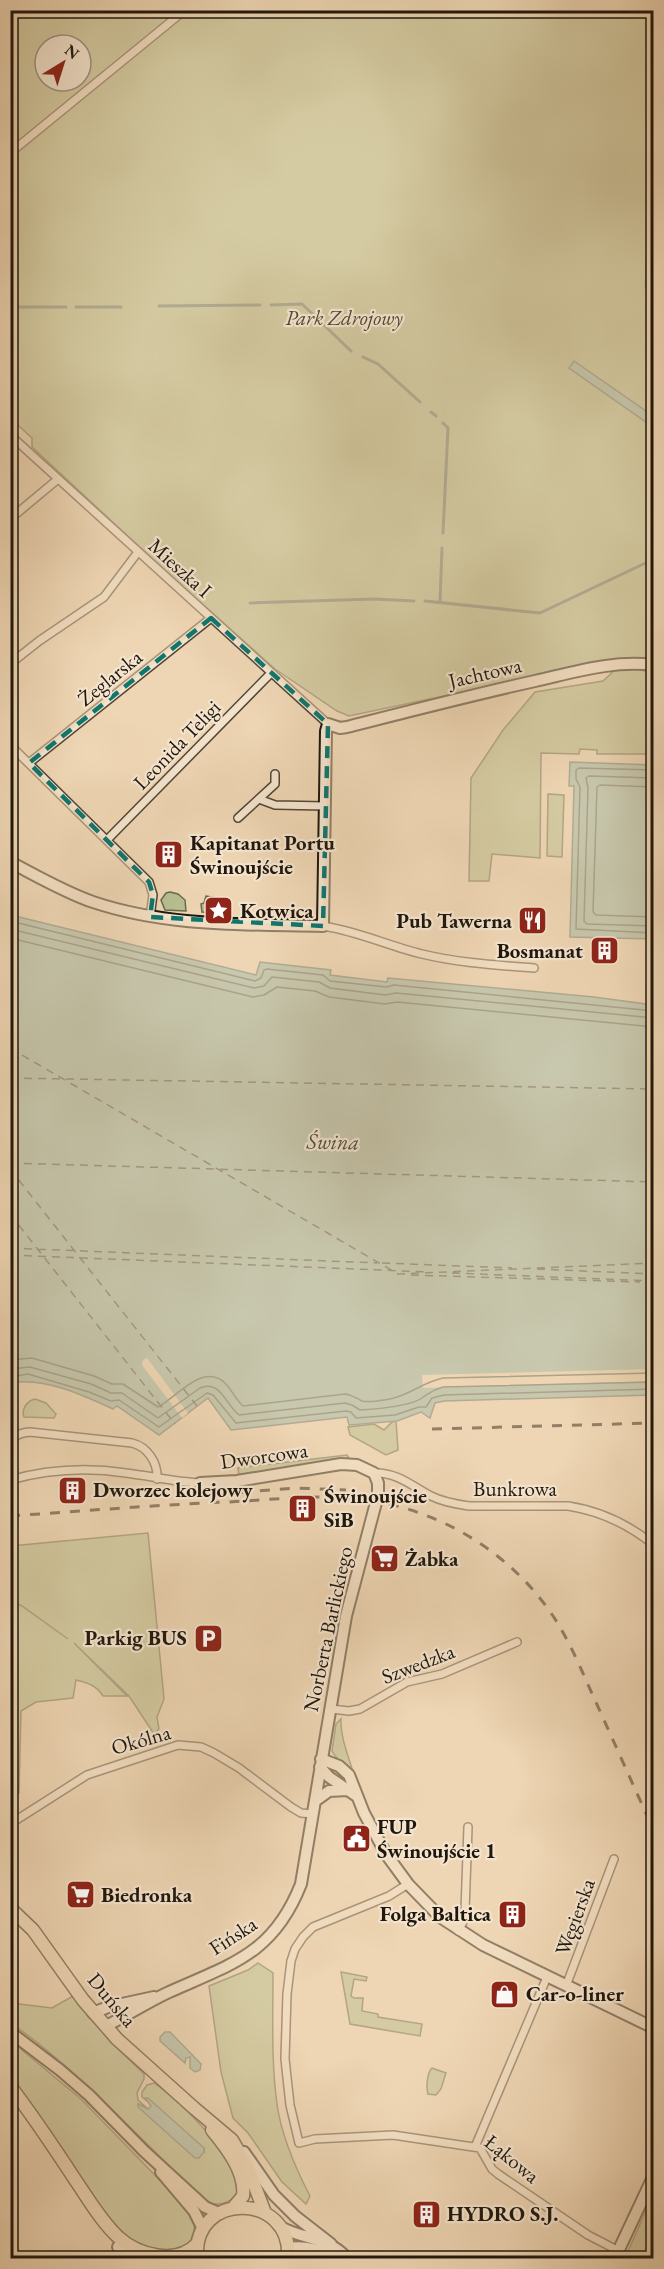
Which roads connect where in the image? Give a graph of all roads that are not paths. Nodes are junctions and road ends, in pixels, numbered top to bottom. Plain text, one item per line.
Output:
1 (185, 10) edge
2 (10, 153) edge
3 (10, 435) edge
4 (58, 479) junction
5 (10, 519) edge
6 (138, 552) junction
7 (211, 618) junction
8 (10, 664) edge
9 (654, 665) edge
10 (271, 673) junction
11 (328, 724) junction
12 (10, 745) edge
13 (29, 764) junction
14 (275, 774) dead end
15 (259, 799) junction
16 (325, 806) junction
17 (238, 818) dead end
18 (107, 840) junction
19 (10, 862) edge
20 (150, 917) junction
21 (323, 926) junction
22 (534, 968) dead end
23 (10, 1447) edge
24 (374, 1473) junction
25 (157, 1479) junction
26 (10, 1480) edge
27 (200, 1483) joint
28 (654, 1545) edge
29 (517, 1642) dead end
30 (331, 1708) junction
31 (320, 1763) junction
32 (351, 1792) junction
33 (315, 1801) junction
34 (313, 1814) junction
35 (10, 1824) edge
36 (468, 1827) dead end
37 (614, 1859) dead end
38 (408, 1884) junction
39 (10, 1908) edge
40 (458, 1930) junction
41 (548, 1977) junction
42 (566, 1986) junction
43 (163, 1995) junction
44 (93, 2013) junction
45 (106, 2026) junction
46 (654, 2028) edge
47 (10, 2032) edge
48 (10, 2086) edge
49 (194, 2108) junction
50 (232, 2140) junction
51 (475, 2146) junction
52 (144, 2151) junction
53 (654, 2175) edge
54 (233, 2208) junction
55 (97, 2213) junction
56 (219, 2213) junction
57 (264, 2213) junction
58 (279, 2226) junction
59 (202, 2229) junction
60 (197, 2244) junction
61 (331, 2244) junction
62 (118, 2247) junction
63 (288, 2253) edge
64 (617, 2255) edge
65 (130, 2259) edge
66 (137, 2259) edge
67 (197, 2259) edge
68 (339, 2259) edge
69 (347, 2259) edge

1 - 2 street
3 - 4 street, Mieszka I
4 - 5 street
4 - 6 street, Mieszka I
6 - 7 street, Mieszka I
6 - 8 street
7 - 10 street, Mieszka I
7 - 13 street, Żeglarska
9 - 11 street, Jachtowa
10 - 11 street, Mieszka I
10 - 18 street, Leonida Teligi
11 - 16 street
12 - 13 street
13 - 18 street
14 - 15 street
15 - 16 street
15 - 17 street
16 - 21 street
18 - 20 street
19 - 20 street
20 - 21 street
21 - 22 street
23 - 25 street
24 - 27 street, Dworcowa
24 - 28 street, Bunkrowa
24 - 30 street, Norberta Barlickiego
25 - 26 street, Dworcowa
25 - 27 street, Dworcowa
29 - 30 street, Szwedzka
30 - 31 street, Norberta Barlickiego
31 - 32 street
31 - 33 street, Norberta Barlickiego
32 - 33 street
32 - 38 street
33 - 34 street, Norberta Barlickiego
34 - 35 street, Okólna
34 - 43 street, Fińska
36 - 40 street
37 - 42 street, Węgierska
38 - 40 street
38 - 51 street, Łąkowa
39 - 44 highway, Duńska
40 - 41 street
41 - 42 street
41 - 51 street
42 - 46 street
43 - 44 street, Fińska
43 - 45 street, Fińska
44 - 45 highway, Duńska
45 - 49 highway, Duńska
47 - 52 main road
48 - 55 highway
49 - 50 highway, Duńska
49 - 54 highway, Duńska
50 - 57 highway, Duńska
50 - 61 street
51 - 64 street, Łąkowa
52 - 56 main road
52 - 59 main road
53 - 64 street
54 - 56 highway
54 - 57 highway
55 - 60 highway
55 - 62 highway
56 - 59 highway
57 - 58 highway
58 - 61 street
58 - 63 highway
59 - 60 highway
60 - 67 highway
61 - 69 street
62 - 65 street
62 - 66 highway
63 - 68 street

